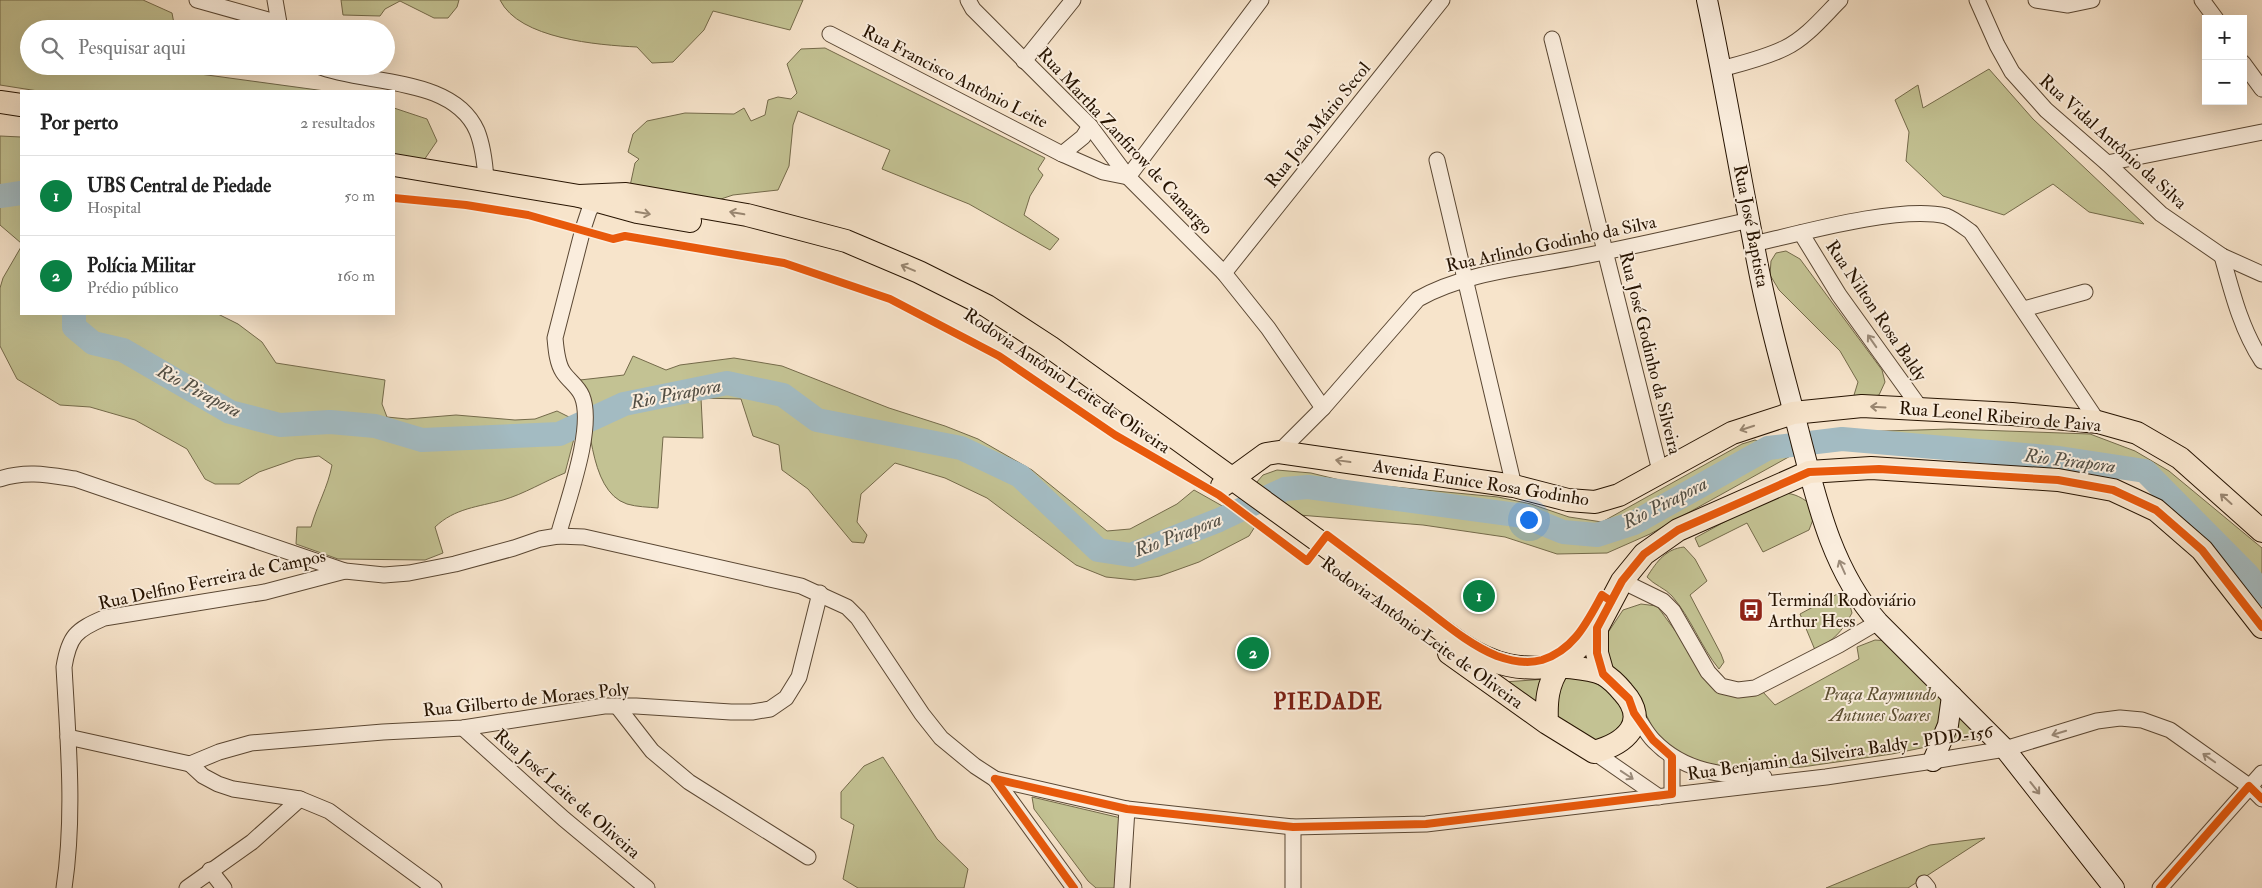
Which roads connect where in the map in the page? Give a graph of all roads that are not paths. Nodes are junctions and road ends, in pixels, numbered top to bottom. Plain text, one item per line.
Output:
1 (197, 0) edge
2 (274, 0) edge
3 (968, 0) edge
4 (1073, 0) edge
5 (1261, 0) edge
6 (1442, 0) edge
7 (1707, 0) edge
8 (1840, 0) edge
9 (1978, 0) edge
10 (2036, 0) edge
11 (2092, 0) edge
12 (2202, 0) edge
13 (2213, 15) edge
14 (261, 20) edge
15 (279, 20) edge
16 (830, 34) dead end
17 (1552, 39) dead end
18 (1024, 60) junction
19 (2247, 68) edge
20 (1722, 69) junction
21 (351, 75) edge
22 (2262, 89) edge
23 (0, 102) edge
24 (20, 106) edge
25 (1090, 126) junction
26 (2262, 132) edge
27 (1062, 154) junction
28 (1437, 160) dead end
29 (2107, 162) junction
30 (395, 165) edge
31 (1128, 177) junction
32 (486, 180) junction
33 (591, 197) junction
34 (1750, 220) junction
35 (1801, 234) junction
36 (1754, 244) junction
37 (1606, 252) junction
38 (2222, 256) junction
39 (1224, 273) junction
40 (2262, 274) edge
41 (1465, 279) junction
42 (2085, 292) dead end
43 (2024, 309) junction
44 (2262, 361) edge
45 (1323, 408) junction
46 (1921, 409) junction
47 (1795, 419) junction
48 (2098, 422) junction
49 (1279, 452) junction
50 (1207, 460) junction
51 (1252, 462) junction
52 (1660, 471) junction
53 (1809, 472) junction
54 (0, 479) edge
55 (1230, 485) junction
56 (1514, 486) junction
57 (1273, 517) junction
58 (2262, 531) edge
59 (558, 536) junction
60 (346, 571) junction
61 (1622, 582) junction
62 (820, 593) junction
63 (1878, 622) junction
64 (2262, 626) edge
65 (1597, 628) junction
66 (1550, 668) junction
67 (1603, 674) junction
68 (1487, 680) junction
69 (1952, 696) junction
70 (617, 706) junction
71 (1634, 713) junction
72 (1547, 723) junction
73 (463, 728) junction
74 (68, 737) junction
75 (2005, 749) junction
76 (1594, 752) junction
77 (1672, 757) junction
78 (1933, 761) junction
79 (190, 764) junction
80 (1701, 771) junction
81 (2262, 773) edge
82 (1826, 777) junction
83 (995, 779) junction
84 (2248, 786) junction
85 (1713, 790) junction
86 (1666, 796) junction
87 (300, 799) junction
88 (2262, 800) edge
89 (1127, 809) junction
90 (1293, 828) junction
91 (808, 857) dead end
92 (210, 870) junction
93 (64, 888) edge
94 (187, 888) edge
95 (224, 888) edge
96 (434, 888) edge
97 (647, 888) edge
98 (1074, 888) edge
99 (1122, 888) edge
100 (1293, 888) edge
101 (2114, 888) edge
102 (2160, 888) edge

1 - 14 street
2 - 15 street
3 - 18 street, Rua Martha Zanfirow de Camargo
4 - 18 street
5 - 31 street
6 - 39 street, Rua João Mário Secol
7 - 20 street, Rua José Baptista
8 - 20 street
9 - 29 street, Rua Vidal Antônio da Silva
10 - 11 street
12 - 13 street
16 - 27 street, Rua Francisco Antônio Leite
17 - 37 street, Rua José Godinho da Silveira
18 - 25 street, Rua Martha Zanfirow de Camargo
19 - 22 street
20 - 34 street, Rua José Baptista
21 - 32 street
23 - 24 main road
25 - 27 street
25 - 31 street, Rua Martha Zanfirow de Camargo
26 - 29 street
27 - 31 street, Rua Francisco Antônio Leite
28 - 41 street
29 - 38 street, Rua Vidal Antônio da Silva
30 - 32 main road, Rodovia Antônio Leite de Oliveira
31 - 39 street, Rua Martha Zanfirow de Camargo
32 - 33 main road, Rodovia Antônio Leite de Oliveira
50 -> 33 main road, Rodovia Antônio Leite de Oliveira
33 -> 55 main road, Rodovia Antônio Leite de Oliveira
33 - 59 street
34 - 36 street, Rua José Baptista
34 - 37 street, Rua Arlindo Godinho da Silva
35 - 36 street
35 - 43 street
46 -> 35 street, Rua Nilton Rosa Baldy
36 - 47 street, Rua José Baptista
37 - 41 street, Rua Arlindo Godinho da Silva
37 - 52 street, Rua José Godinho da Silveira
38 - 40 street, Rua Vidal Antônio da Silva
38 - 44 street
39 - 45 street, Rua Martha Zanfirow de Camargo
41 - 45 street, Rua Arlindo Godinho da Silva
41 - 56 street
42 - 43 street
43 - 48 street
45 - 49 street, Rua Arlindo Godinho da Silva
46 -> 47 main road, Rua Leonel Ribeiro de Paiva
46 - 48 main road, Rua Leonel Ribeiro de Paiva
47 -> 52 main road, Avenida Eunice Rosa Godinho
47 - 53 street, Rua José Baptista
58 -> 48 main road, Rua Leonel Ribeiro de Paiva
49 - 51 main road, Avenida Eunice Rosa Godinho
56 -> 49 main road, Avenida Eunice Rosa Godinho
50 - 51 main road
50 - 55 main road, Rodovia Antônio Leite de Oliveira
51 - 55 main road, Avenida Eunice Rosa Godinho
52 - 56 main road, Avenida Eunice Rosa Godinho
53 - 61 main road
63 -> 53 street
53 - 64 main road
54 - 60 street, Rua Benjamin da Silveira Baldy - PDD-156
55 - 57 main road, Rodovia Antônio Leite de Oliveira
57 - 66 main road, Rodovia Antônio Leite de Oliveira
57 - 68 main road, Rodovia Antônio Leite de Oliveira
59 - 60 street, Rua Benjamin da Silveira Baldy - PDD-156
59 - 62 street, Rua Benjamin da Silveira Baldy - PDD-156
60 - 74 street, Rua Delfino Ferreira de Campos
61 - 63 street
61 - 65 main road
62 - 70 street, Rua Gilberto de Moraes Poly
62 - 83 street, Rua Benjamin da Silveira Baldy - PDD-156
63 - 69 street
65 - 66 main road
65 - 67 main road
66 - 67 main road, Rodovia Antônio Leite de Oliveira
66 - 68 main road
66 - 72 main road, Rodovia Antônio Leite de Oliveira
67 - 71 main road
68 - 72 main road, Rodovia Antônio Leite de Oliveira
69 - 75 street
69 - 78 street
70 - 73 street, Rua Gilberto de Moraes Poly
70 - 91 street
71 - 76 main road
71 - 77 street
72 - 76 main road, Rodovia Antônio Leite de Oliveira
73 - 79 street, Rua Gilberto de Moraes Poly
73 - 97 street, Rua José Leite de Oliveira
74 - 79 street
74 - 93 street, Rua Delfino Ferreira de Campos
75 - 78 street, Rua Benjamin da Silveira Baldy - PDD-156
84 -> 75 street, Rua Benjamin da Silveira Baldy - PDD-156
75 -> 101 street
76 -> 86 street, Rodovia Antônio Leite de Oliveira
77 - 80 street
77 - 86 street
78 - 82 street, Rua Benjamin da Silveira Baldy - PDD-156
79 - 87 street
80 - 82 street
80 - 85 street
81 - 84 street
82 - 85 street, Rua Benjamin da Silveira Baldy - PDD-156
83 - 89 street, Rua Benjamin da Silveira Baldy - PDD-156
83 - 98 street
84 - 88 street, Rua Benjamin da Silveira Baldy - PDD-156
84 - 102 street
85 - 86 street, Rua Benjamin da Silveira Baldy - PDD-156
86 - 90 street, Rua Benjamin da Silveira Baldy - PDD-156
87 - 92 street
87 - 96 street
89 - 90 street, Rua Benjamin da Silveira Baldy - PDD-156
89 - 99 street
90 - 100 street
92 - 94 street
92 - 95 street

